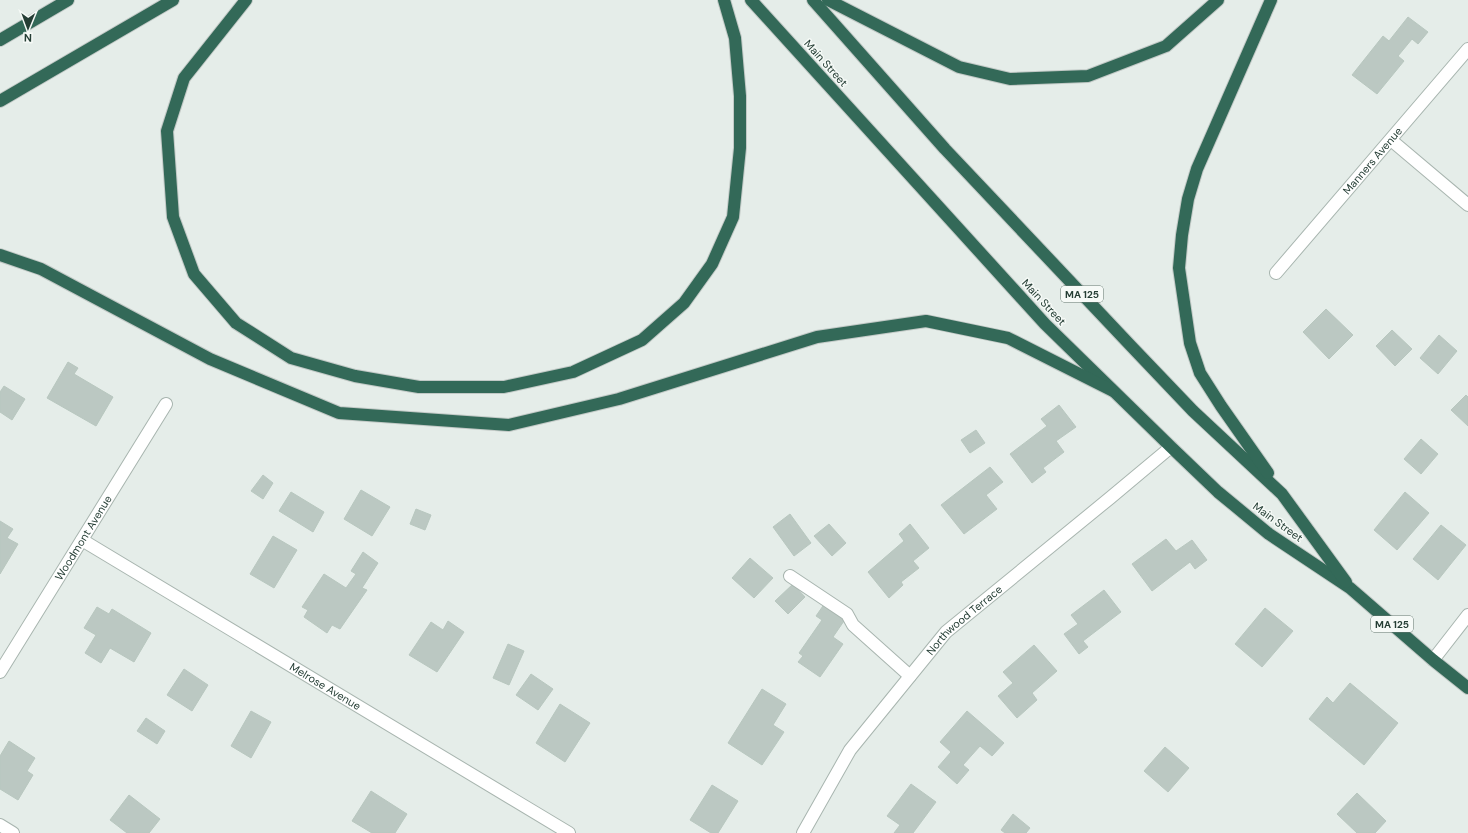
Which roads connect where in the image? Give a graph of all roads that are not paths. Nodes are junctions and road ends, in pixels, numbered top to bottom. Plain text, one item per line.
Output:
1 (68, 0) edge
2 (173, 0) edge
3 (246, 0) edge
4 (724, 0) edge
5 (751, 0) edge
6 (813, 0) edge
7 (828, 0) edge
8 (1218, 0) edge
9 (1271, 0) edge
10 (0, 40) edge
11 (1468, 49) edge
12 (0, 101) edge
13 (1391, 140) junction
14 (1468, 205) edge
15 (0, 255) edge
16 (1276, 272) dead end
17 (1113, 391) junction
18 (166, 404) dead end
19 (1171, 447) junction
20 (1282, 494) junction
21 (82, 540) junction
22 (790, 576) dead end
23 (1350, 588) junction
24 (1468, 615) edge
25 (1433, 660) junction
26 (0, 672) edge
27 (910, 676) junction
28 (1468, 688) edge
29 (0, 825) edge
30 (13, 833) edge
31 (569, 833) edge
32 (803, 833) edge

1 - 10 highway
2 - 12 highway
3 - 4 highway
5 - 17 highway, Main Street / MA 125
6 - 20 highway, Main Street / MA 125
7 - 8 highway
9 - 20 highway
11 - 13 street, Manners Avenue
13 - 14 street
13 - 16 street, Manners Avenue
15 - 17 highway
17 - 19 highway, Main Street / MA 125
18 - 21 street, Woodmont Avenue
19 - 23 highway, Main Street / MA 125
19 - 27 street, Northwood Terrace
20 - 23 highway, Main Street / MA 125
21 - 26 street, Woodmont Avenue
21 - 31 street, Melrose Avenue
22 - 27 street
23 - 25 highway, Main Street / MA 125
24 - 25 street
25 - 28 highway, Main Street / MA 125
27 - 32 street, Northwood Terrace
29 - 30 street

